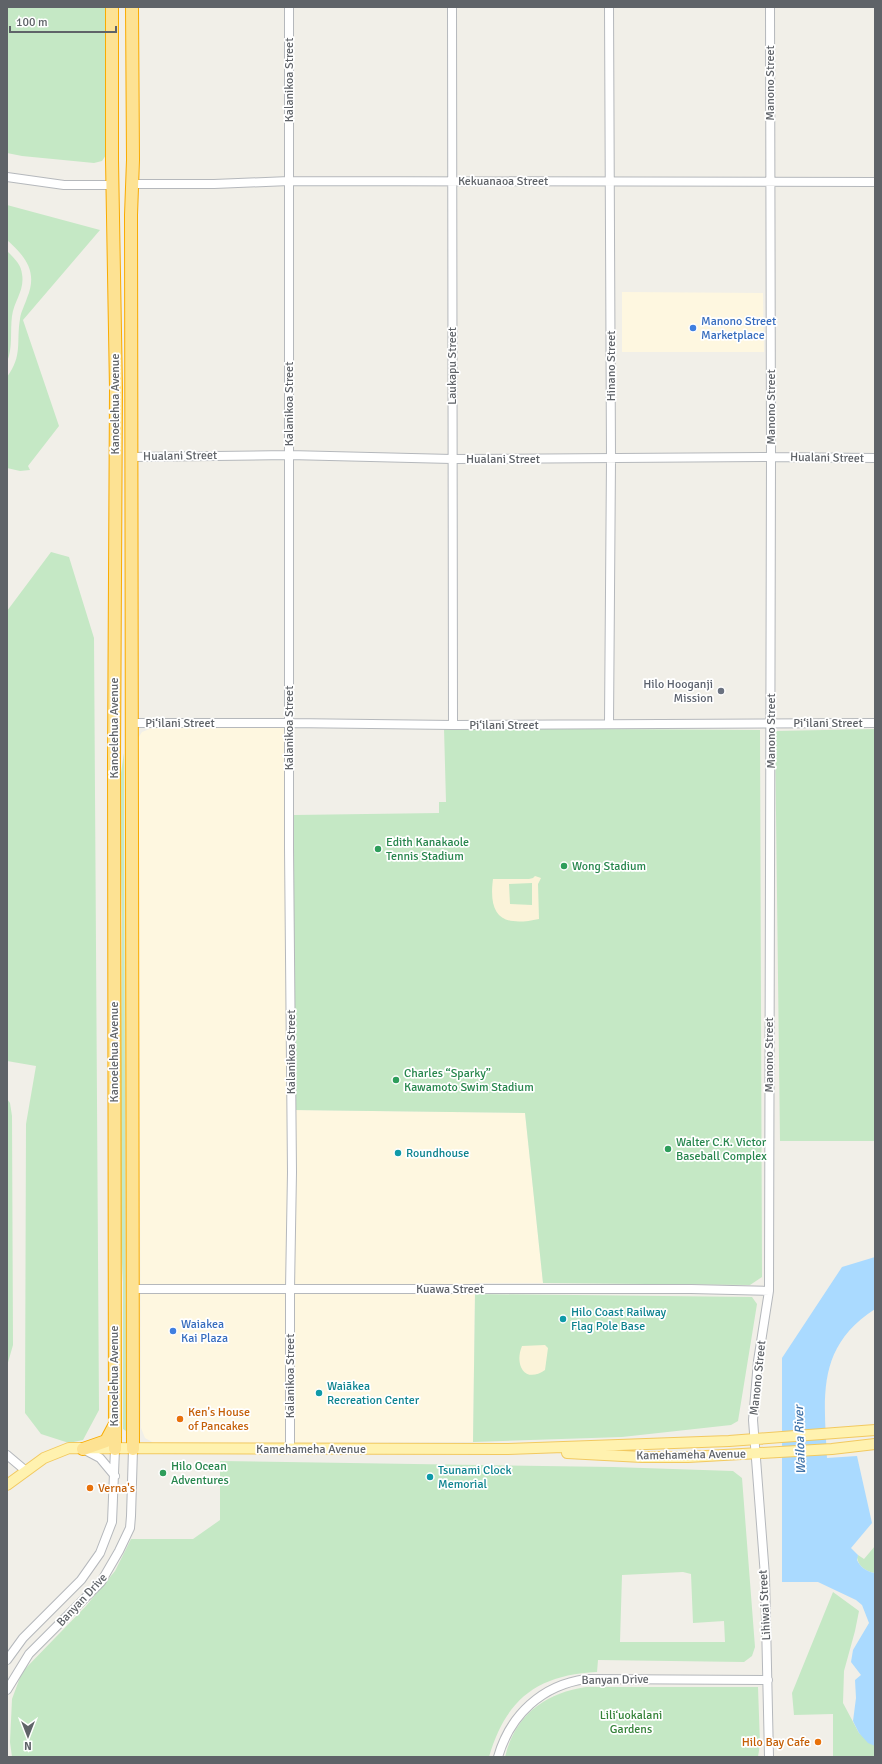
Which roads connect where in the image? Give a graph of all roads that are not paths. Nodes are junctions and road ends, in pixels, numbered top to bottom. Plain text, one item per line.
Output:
1 (112, 7) edge
2 (132, 7) edge
3 (289, 7) edge
4 (452, 7) edge
5 (609, 7) edge
6 (770, 7) edge
7 (7, 177) edge
8 (289, 181) junction
9 (453, 181) junction
10 (610, 181) junction
11 (770, 181) junction
12 (875, 182) edge
13 (132, 184) junction
14 (112, 185) junction
15 (289, 455) junction
16 (132, 457) junction
17 (771, 457) junction
18 (875, 458) edge
19 (452, 459) junction
20 (611, 459) junction
21 (115, 699) junction
22 (132, 723) junction
23 (289, 723) junction
24 (771, 723) junction
25 (875, 723) edge
26 (609, 724) junction
27 (453, 726) junction
28 (114, 763) junction
29 (132, 1289) junction
30 (290, 1289) junction
31 (768, 1291) junction
32 (115, 1423) junction
33 (875, 1430) edge
34 (754, 1438) junction
35 (875, 1444) edge
36 (115, 1448) junction
37 (133, 1448) junction
38 (83, 1449) junction
39 (290, 1449) junction
40 (508, 1449) junction
41 (755, 1454) junction
42 (7, 1455) edge
43 (28, 1469) junction
44 (115, 1476) junction
45 (7, 1485) edge
46 (7, 1660) edge
47 (768, 1680) junction
48 (7, 1690) edge
49 (498, 1757) edge
50 (769, 1757) edge

1 - 14 highway, Kanoelehua Avenue
2 - 13 highway, Kanoelehua Avenue
3 - 8 street, Kalanikoa Street
4 - 9 street, Laukapu Street
5 - 10 street, Hinano Street
6 - 11 street, Manono Street
7 - 14 street
8 - 9 street, Kekuanaoa Street
8 - 13 street, Kekuanaoa Street
8 - 15 street, Kalanikoa Street
9 - 10 street, Kekuanaoa Street
9 - 19 street, Laukapu Street
10 - 11 street, Kekuanaoa Street
10 - 20 street, Hinano Street
11 - 12 street, Kekuanaoa Street
11 - 17 street, Manono Street
13 - 14 highway
13 - 16 highway, Kanoelehua Avenue
14 - 21 highway, Kanoelehua Avenue
15 - 16 street, Hualani Street
15 - 19 street, Hualani Street
15 - 23 street, Kalanikoa Street
16 - 22 highway, Kanoelehua Avenue
17 - 18 street, Hualani Street
17 - 20 street, Hualani Street
17 - 24 street, Manono Street
19 - 20 street, Hualani Street
19 - 27 street, Laukapu Street
20 - 26 street, Hinano Street
21 - 22 highway
21 - 28 highway, Kanoelehua Avenue
22 - 23 street, Pi‘ilani Street
22 - 28 highway
22 - 29 highway, Kanoelehua Avenue
23 - 27 street, Pi‘ilani Street
23 - 30 street, Kalanikoa Street
24 - 25 street, Pi‘ilani Street
24 - 26 street, Pi‘ilani Street
24 - 31 street, Manono Street
26 - 27 street, Pi‘ilani Street
28 - 32 highway, Kanoelehua Avenue
29 - 30 street, Kuawa Street
29 - 37 highway, Kanoelehua Avenue
30 - 31 street, Kuawa Street
30 - 39 street, Kalanikoa Street
31 - 34 street, Manono Street
32 - 36 highway, Kanoelehua Avenue
32 - 38 highway
33 - 34 main road, Kamehameha Avenue
34 - 40 main road, Kamehameha Avenue
34 - 41 street, Manono Street
35 - 41 main road, Kamehameha Avenue
36 - 37 main road, Kamehameha Avenue
36 - 38 main road, Kamehameha Avenue
36 - 44 street, Banyan Drive
37 - 39 main road, Kamehameha Avenue
37 - 48 street, Banyan Drive
38 - 43 main road, Kamehameha Avenue
38 - 44 street
39 - 40 main road, Kamehameha Avenue
40 - 41 main road, Kamehameha Avenue
41 - 47 street, Lihiwai Street
42 - 43 street
43 - 45 main road, Kamehameha Avenue
44 - 46 street, Banyan Drive
47 - 49 street, Banyan Drive
47 - 50 street, Lihiwai Street

